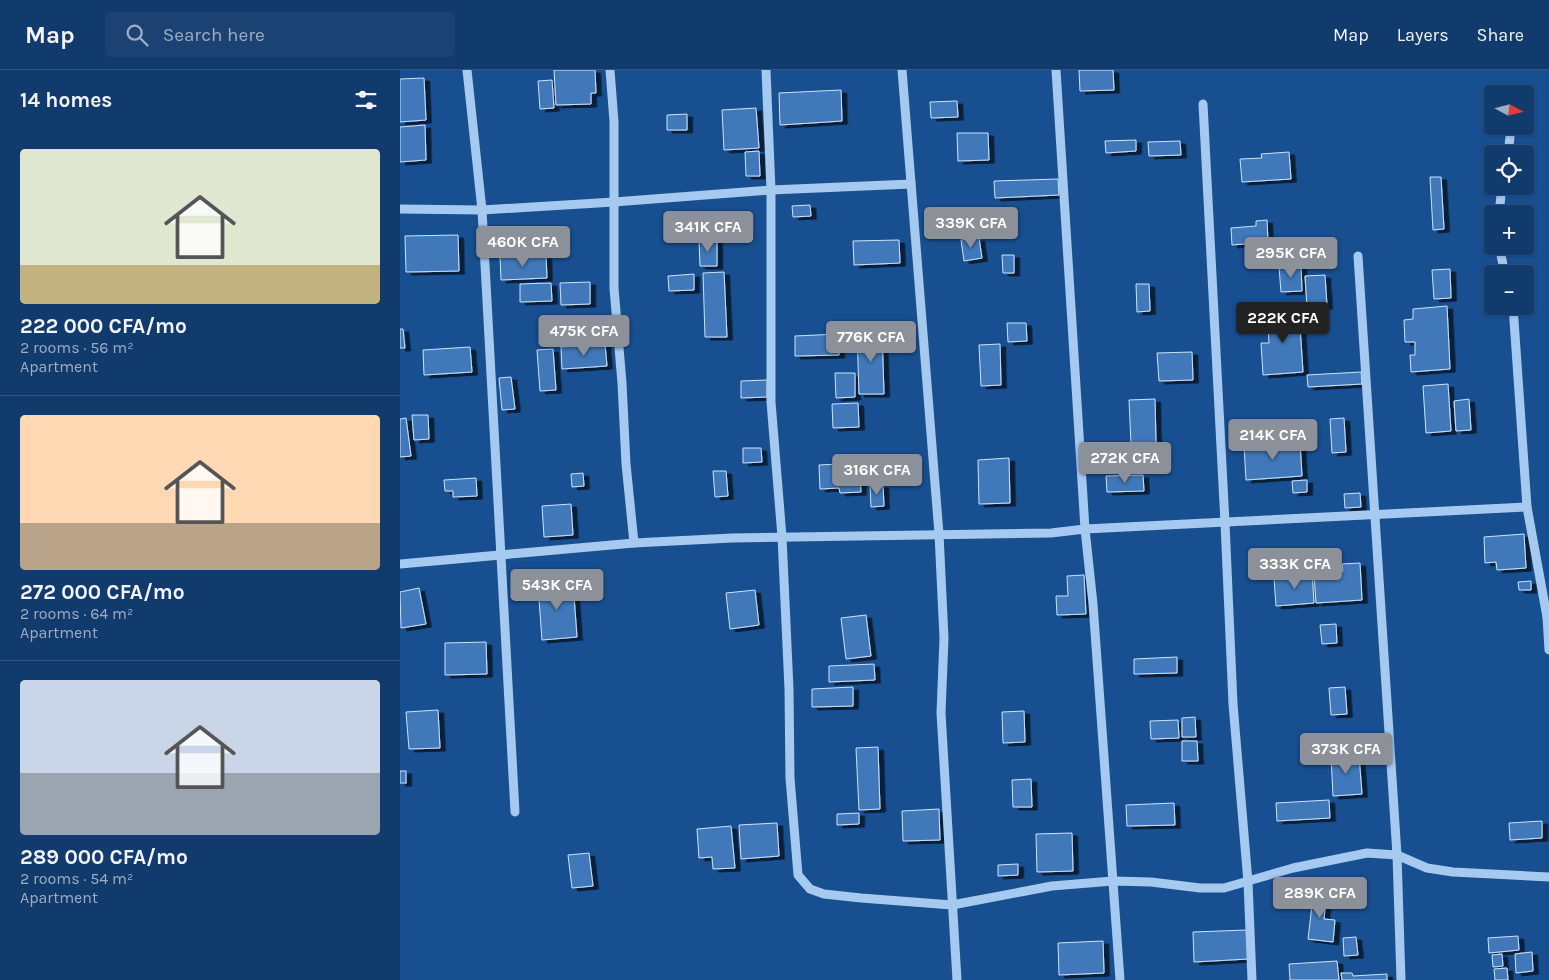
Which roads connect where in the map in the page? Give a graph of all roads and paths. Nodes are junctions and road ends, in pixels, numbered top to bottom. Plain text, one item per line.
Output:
1 (467, 70) edge
2 (610, 70) edge
3 (766, 70) edge
4 (902, 70) edge
5 (1056, 70) edge
6 (1203, 104) dead end
7 (1510, 137) dead end
8 (1509, 145) edge
9 (911, 184) junction
10 (772, 190) junction
11 (614, 202) junction
12 (400, 209) edge
13 (482, 210) junction
14 (1358, 256) dead end
15 (1514, 315) edge
16 (1527, 507) junction
17 (1374, 515) junction
18 (1225, 523) junction
19 (1085, 529) junction
20 (939, 534) junction
21 (782, 537) junction
22 (634, 543) junction
23 (500, 554) junction
24 (400, 564) edge
25 (1548, 617) edge
26 (1549, 650) edge
27 (515, 812) dead end
28 (1397, 854) junction
29 (1549, 877) edge
30 (1113, 880) junction
31 (1248, 882) junction
32 (952, 904) junction
33 (957, 980) edge
34 (1120, 980) edge
35 (1252, 980) edge
36 (1402, 980) edge

1 - 13 street
2 - 11 street
3 - 10 street
4 - 9 street
5 - 19 street
6 - 18 street
7 - 8 street
9 - 10 street
9 - 20 street
10 - 11 street
10 - 21 street
11 - 13 street
11 - 22 street
12 - 13 street
13 - 23 street
14 - 17 street
15 - 16 street
16 - 17 street
16 - 25 street
17 - 18 street
17 - 28 street
18 - 19 street
18 - 31 street
19 - 20 street
19 - 30 street
20 - 21 street
20 - 32 street
21 - 22 street
21 - 32 street
22 - 23 street
23 - 24 street
23 - 27 street
25 - 26 street
28 - 29 street
28 - 31 street
28 - 36 street
30 - 31 street
30 - 32 street
30 - 34 street
31 - 35 street
32 - 33 street

